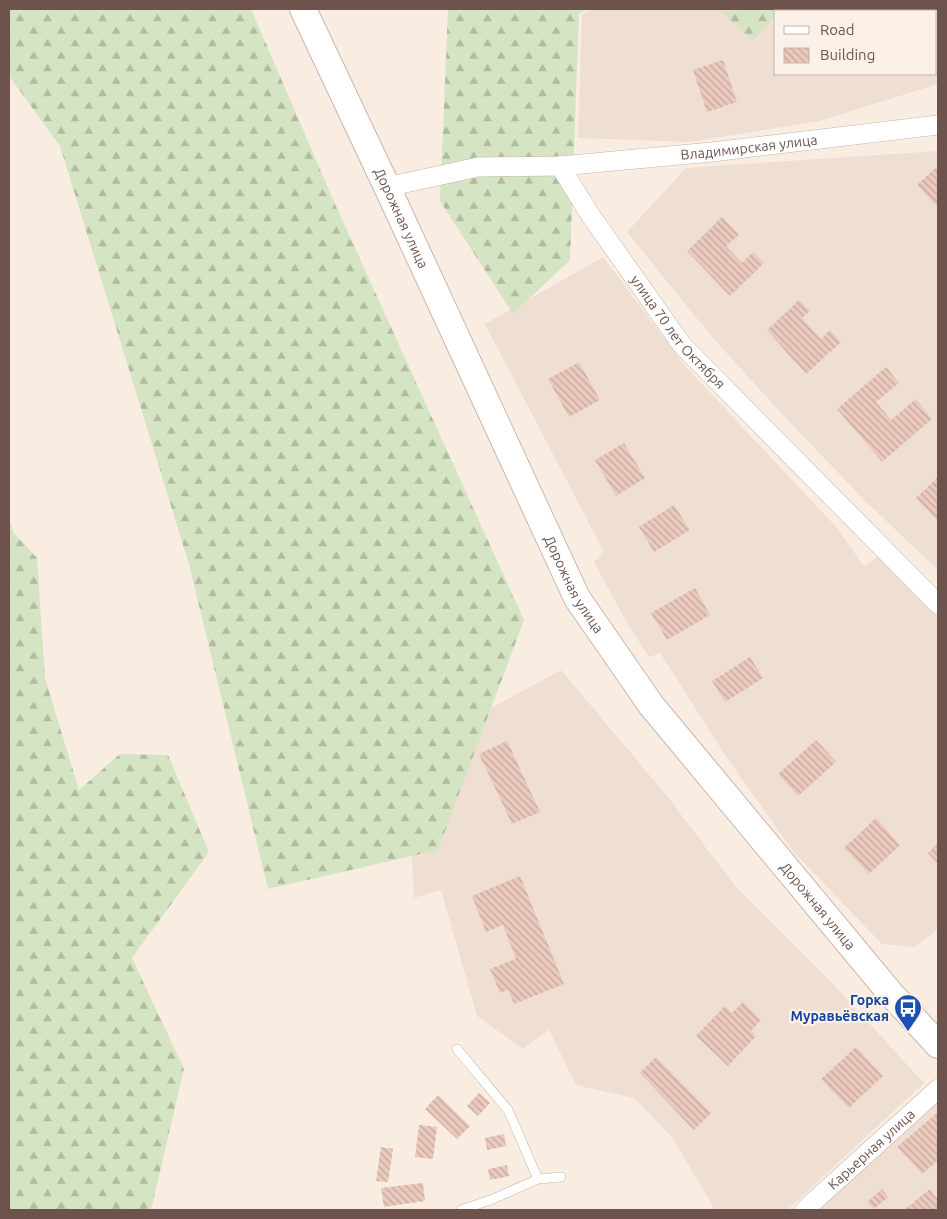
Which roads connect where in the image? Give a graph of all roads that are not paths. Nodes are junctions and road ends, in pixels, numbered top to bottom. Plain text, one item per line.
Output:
1 (303, 9) edge
2 (938, 125) edge
3 (560, 166) junction
4 (387, 187) junction
5 (938, 604) edge
6 (938, 1045) edge
7 (457, 1049) dead end
8 (938, 1089) edge
9 (561, 1177) dead end
10 (538, 1179) junction
11 (493, 1199) junction
12 (460, 1210) edge
13 (495, 1210) edge
14 (805, 1210) edge

1 - 4 main road, Дорожная улица
2 - 3 street, Владимирская улица
3 - 4 street
3 - 5 street, улица 70 лет Октября
4 - 6 main road, Дорожная улица
7 - 10 lane
8 - 14 street, Карьерная улица
9 - 10 lane
10 - 11 lane
11 - 12 lane
11 - 13 lane

